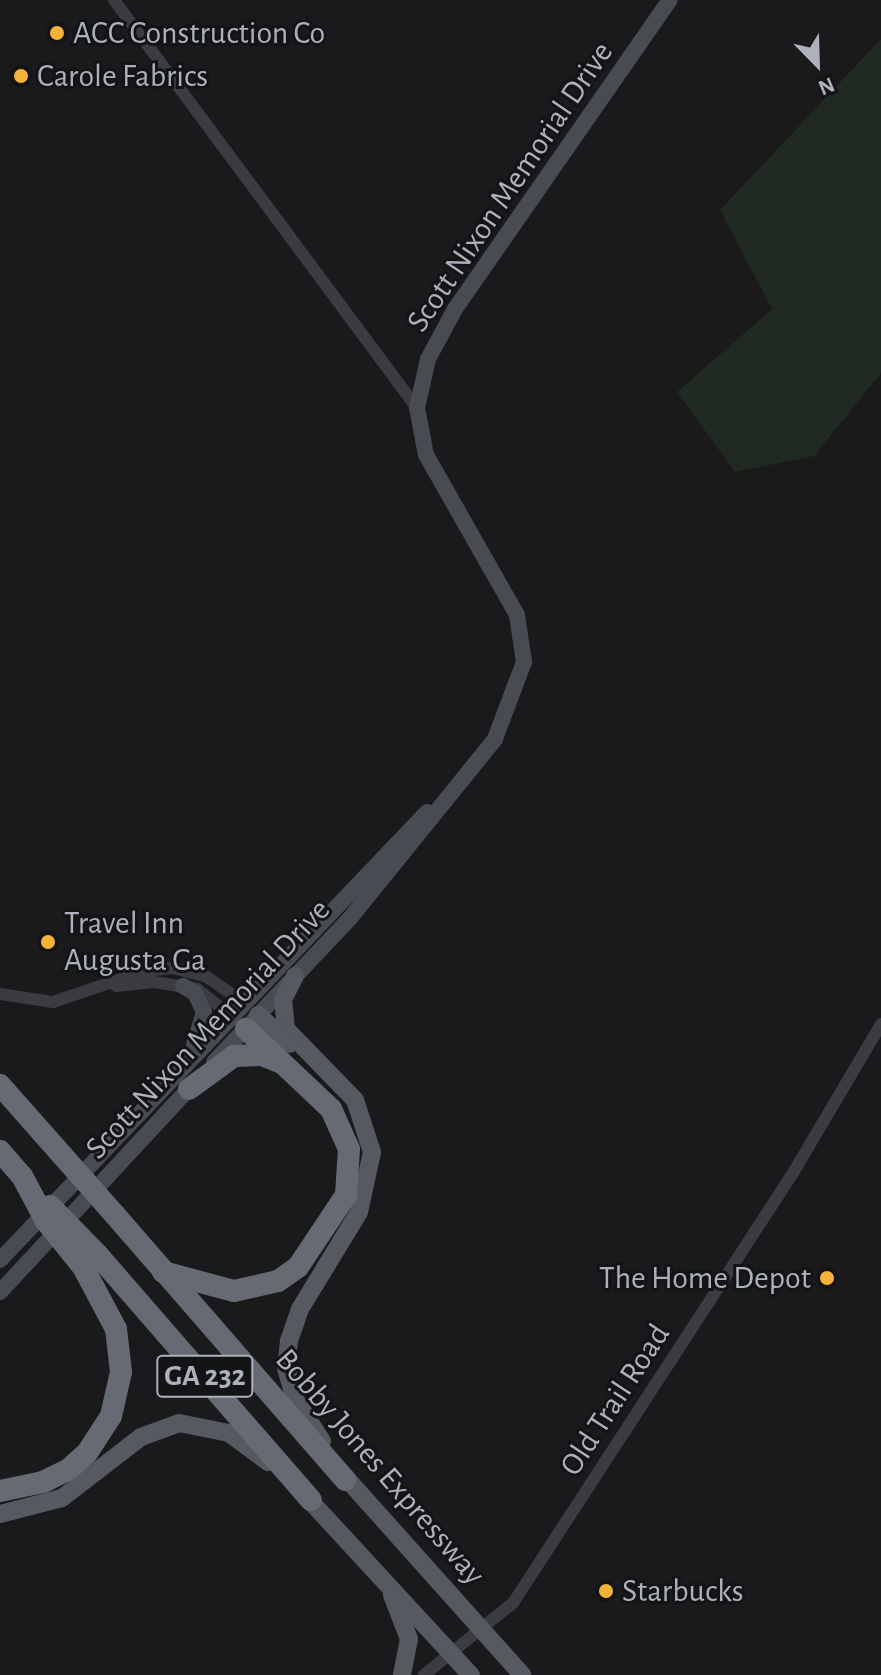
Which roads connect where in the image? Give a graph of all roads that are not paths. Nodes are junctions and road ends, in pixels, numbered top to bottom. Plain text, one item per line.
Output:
1 (114, 0) edge
2 (670, 0) edge
3 (417, 408) junction
4 (447, 797) junction
5 (295, 976) junction
6 (183, 986) junction
7 (105, 988) junction
8 (0, 994) edge
9 (243, 1002) junction
10 (245, 1020) junction
11 (881, 1024) edge
12 (875, 1048) edge
13 (287, 1066) junction
14 (179, 1084) junction
15 (0, 1085) edge
16 (0, 1151) edge
17 (372, 1152) junction
18 (0, 1260) edge
19 (90, 1261) junction
20 (163, 1272) junction
21 (0, 1292) edge
22 (345, 1480) junction
23 (0, 1491) edge
24 (311, 1500) junction
25 (0, 1514) edge
26 (384, 1578) junction
27 (483, 1632) junction
28 (453, 1653) junction
29 (402, 1675) edge
30 (424, 1675) edge
31 (471, 1675) edge
32 (522, 1675) edge

1 - 3 street
2 - 3 main road, Scott Nixon Memorial Drive
3 - 4 main road, Scott Nixon Memorial Drive
4 - 5 main road, Scott Nixon Memorial Drive
4 - 9 main road, Scott Nixon Memorial Drive
5 - 10 main road, Scott Nixon Memorial Drive
5 - 17 main road
6 - 7 street
6 - 10 street
6 - 14 main road
7 - 8 street
7 - 9 street
9 - 10 main road
10 - 13 highway
10 - 14 main road, Scott Nixon Memorial Drive
10 - 17 main road
11 - 12 street, Old Trail Road
12 - 27 street, Old Trail Road
13 - 14 highway
13 - 20 highway
14 - 18 main road, Scott Nixon Memorial Drive
14 - 21 main road, Scott Nixon Memorial Drive
15 - 20 highway, Bobby Jones Expressway / GA 232, bridge
16 - 19 highway, bridge
17 - 22 main road
19 - 23 highway
19 - 24 highway, GA 232
20 - 22 highway, Bobby Jones Expressway / GA 232
22 - 27 main road, Bobby Jones Expressway / GA 232
24 - 25 main road
24 - 26 main road, GA 232
26 - 28 main road, GA 232
26 - 29 main road
27 - 28 street, Old Trail Road
27 - 32 main road, Bobby Jones Expressway / GA 232
28 - 30 street, Old Trail Road
28 - 31 main road, GA 232

